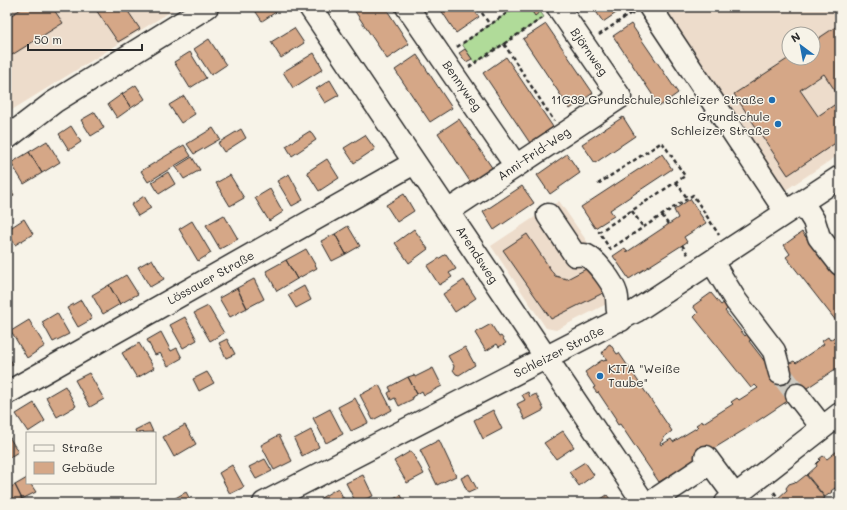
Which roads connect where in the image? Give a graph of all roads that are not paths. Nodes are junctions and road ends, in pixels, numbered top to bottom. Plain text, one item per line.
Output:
1 (208, 7) edge
2 (310, 7) edge
3 (407, 7) edge
4 (558, 7) edge
5 (641, 10) edge
6 (620, 97) joint
7 (7, 138) edge
8 (414, 163) junction
9 (516, 166) junction
10 (840, 177) edge
11 (794, 207) junction
12 (448, 211) junction
13 (548, 216) dead end
14 (721, 256) junction
15 (840, 264) edge
16 (621, 320) junction
17 (545, 359) junction
18 (780, 373) tunnel mouth
19 (7, 394) edge
20 (798, 395) tunnel mouth
21 (840, 414) edge
22 (822, 427) junction
23 (730, 499) edge
24 (264, 503) edge
25 (644, 503) edge
26 (650, 503) edge

1 - 7 street
2 - 8 street, Arendsweg
3 - 9 street, Bennyweg
4 - 6 street, Björnweg
5 - 11 street
6 - 9 street, Anni-Frid-Weg
8 - 12 street, Arendsweg
8 - 19 street, Lössauer Straße
9 - 12 street, Anni-Frid-Weg
10 - 11 street, Schleizer Straße
11 - 14 street, Schleizer Straße
11 - 15 street
12 - 17 street, Arendsweg
13 - 16 street
14 - 16 street, Schleizer Straße
14 - 18 street
16 - 17 street, Schleizer Straße
17 - 24 street, Schleizer Straße
17 - 25 street, Arendsweg
20 - 22 street
21 - 22 street
22 - 23 street
23 - 26 street

